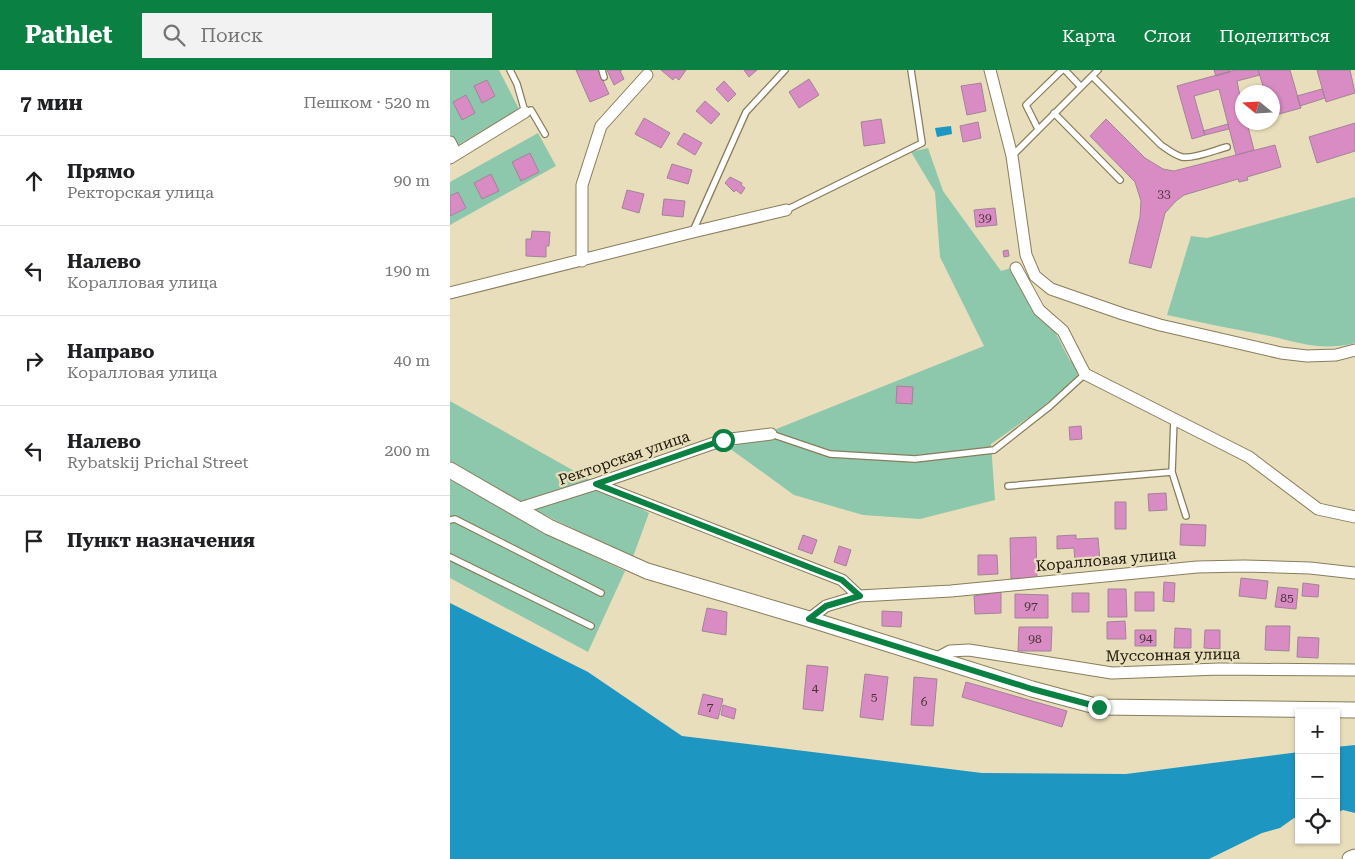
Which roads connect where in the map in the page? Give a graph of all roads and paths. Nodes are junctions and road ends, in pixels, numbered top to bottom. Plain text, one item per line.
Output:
1 (510, 70) edge
2 (602, 70) edge
3 (785, 70) edge
4 (910, 70) edge
5 (990, 70) edge
6 (1064, 70) edge
7 (1098, 70) edge
8 (647, 75) dead end
9 (1092, 76) junction
10 (604, 77) dead end
11 (1081, 87) junction
12 (525, 112) junction
13 (1054, 113) junction
14 (1038, 129) junction
15 (545, 134) dead end
16 (450, 142) edge
17 (1227, 147) dead end
18 (453, 156) edge
19 (1012, 156) junction
20 (1120, 180) dead end
21 (786, 210) joint
22 (693, 232) junction
23 (582, 261) junction
24 (1016, 268) dead end
25 (450, 293) edge
26 (1355, 350) edge
27 (1084, 374) junction
28 (1174, 419) junction
29 (771, 434) joint
30 (450, 470) edge
31 (1172, 472) junction
32 (596, 484) junction
33 (1008, 486) dead end
34 (517, 509) junction
35 (1186, 516) dead end
36 (1355, 517) edge
37 (452, 518) edge
38 (450, 557) edge
39 (1355, 573) edge
40 (601, 593) dead end
41 (860, 596) junction
42 (809, 619) junction
43 (591, 626) dead end
44 (935, 659) junction
45 (1355, 670) edge
46 (1355, 710) edge
47 (1355, 857) edge
48 (1350, 859) edge

1 - 12 lane
2 - 10 lane
3 - 22 lane
4 - 21 lane
5 - 19 street
6 - 11 lane
6 - 14 lane
7 - 9 lane
8 - 23 street
9 - 11 lane
9 - 17 lane
11 - 13 lane
12 - 15 lane
12 - 18 street
13 - 14 lane
13 - 20 lane
14 - 19 lane
16 - 18 street
19 - 26 street
21 - 22 street
22 - 23 street
23 - 25 street
24 - 27 street
27 - 28 street
27 - 29 lane
28 - 31 lane
28 - 36 street
29 - 32 street, Ректорская улица
30 - 34 main road
31 - 33 lane
31 - 35 lane
32 - 34 street, Ректорская улица
32 - 41 street
34 - 42 main road
37 - 40 lane
38 - 43 lane
39 - 41 street, Коралловая улица
41 - 42 street, Коралловая улица
42 - 44 main road
44 - 45 street, Муссонная улица
44 - 46 main road
47 - 48 main road

